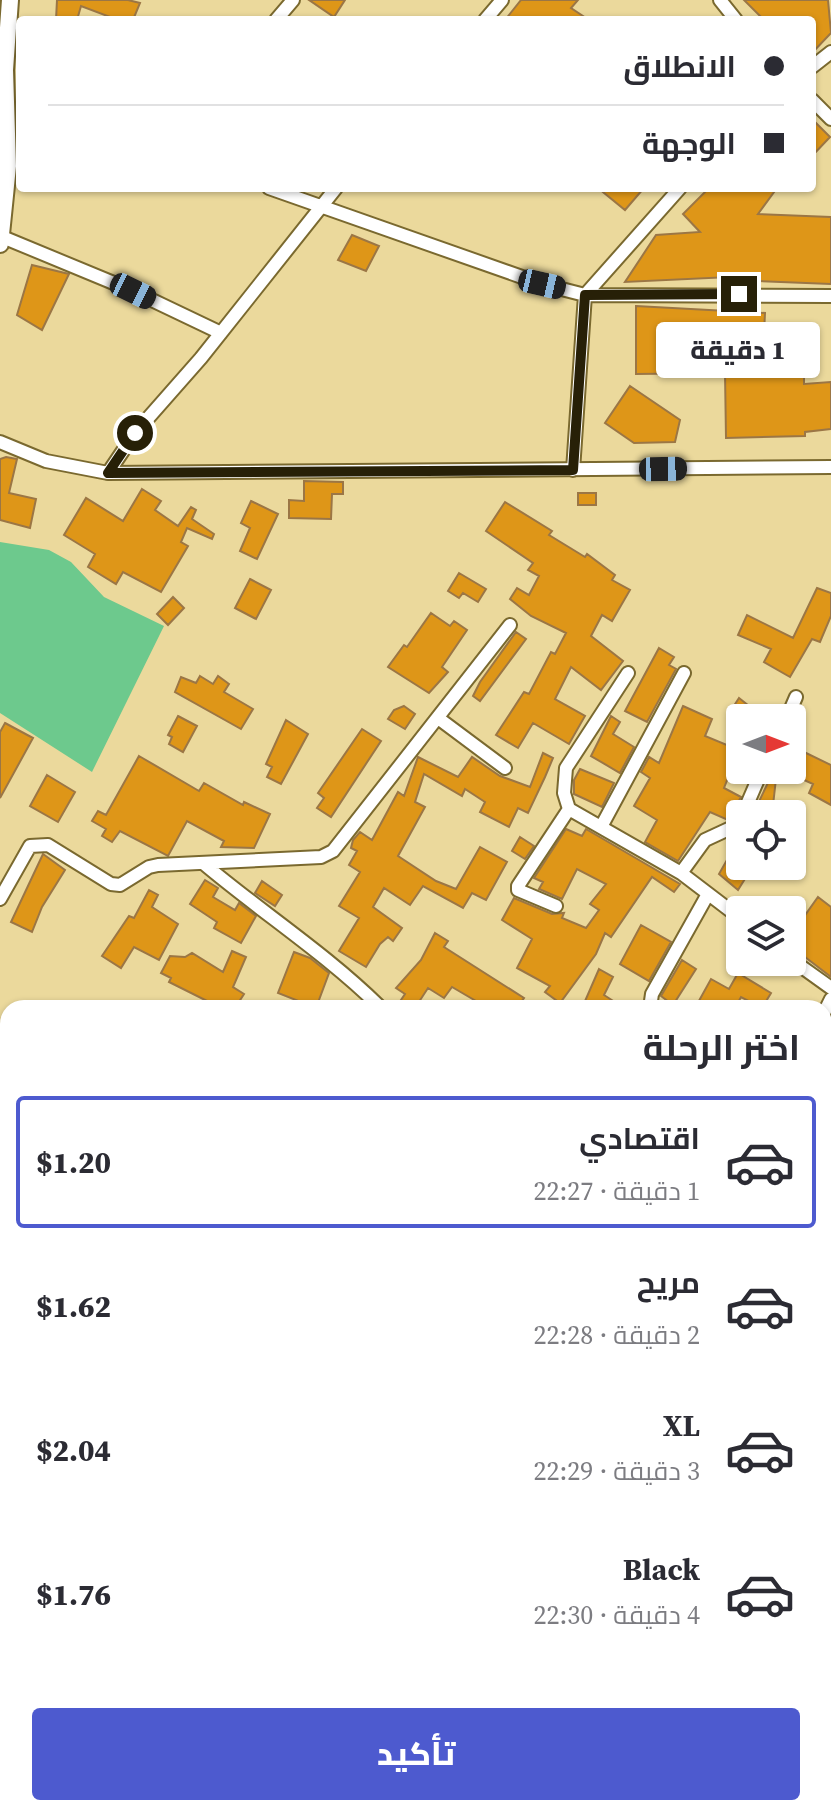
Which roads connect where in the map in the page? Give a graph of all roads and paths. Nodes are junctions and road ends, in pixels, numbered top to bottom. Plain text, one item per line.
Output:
1 (10, 0) edge
2 (293, 0) edge
3 (502, 0) edge
4 (720, 0) edge
5 (279, 16) edge
6 (488, 16) edge
7 (733, 16) edge
8 (8, 71) edge
9 (816, 104) edge
10 (831, 119) edge
11 (280, 192) edge
12 (332, 192) edge
13 (676, 192) edge
14 (319, 207) junction
15 (0, 236) edge
16 (0, 244) edge
17 (585, 295) junction
18 (831, 296) edge
19 (221, 333) junction
20 (0, 442) edge
21 (831, 467) edge
22 (573, 470) junction
23 (108, 473) junction
24 (510, 625) dead end
25 (628, 673) dead end
26 (684, 673) dead end
27 (796, 697) dead end
28 (793, 704) edge
29 (438, 718) junction
30 (505, 768) dead end
31 (569, 809) junction
32 (601, 827) junction
33 (726, 830) edge
34 (203, 863) junction
35 (681, 873) junction
36 (708, 894) junction
37 (0, 899) edge
38 (556, 906) dead end
39 (726, 908) edge
40 (806, 970) edge
41 (831, 988) edge
42 (373, 1000) edge
43 (651, 1000) edge

1 - 8 street
2 - 5 street
3 - 6 street
4 - 7 street
8 - 15 street
9 - 10 street
11 - 14 street
12 - 14 street
13 - 17 street
14 - 17 street
14 - 19 street
15 - 16 street
15 - 19 street
17 - 18 street
17 - 22 street
19 - 23 street
20 - 23 street
21 - 22 street
22 - 23 street
24 - 29 street
25 - 31 street
26 - 32 street
27 - 28 street
29 - 30 street
29 - 34 street
31 - 32 street
31 - 38 street
32 - 35 street
33 - 35 street
34 - 37 street
34 - 42 street
35 - 36 street
36 - 39 street
36 - 43 street
40 - 41 street

